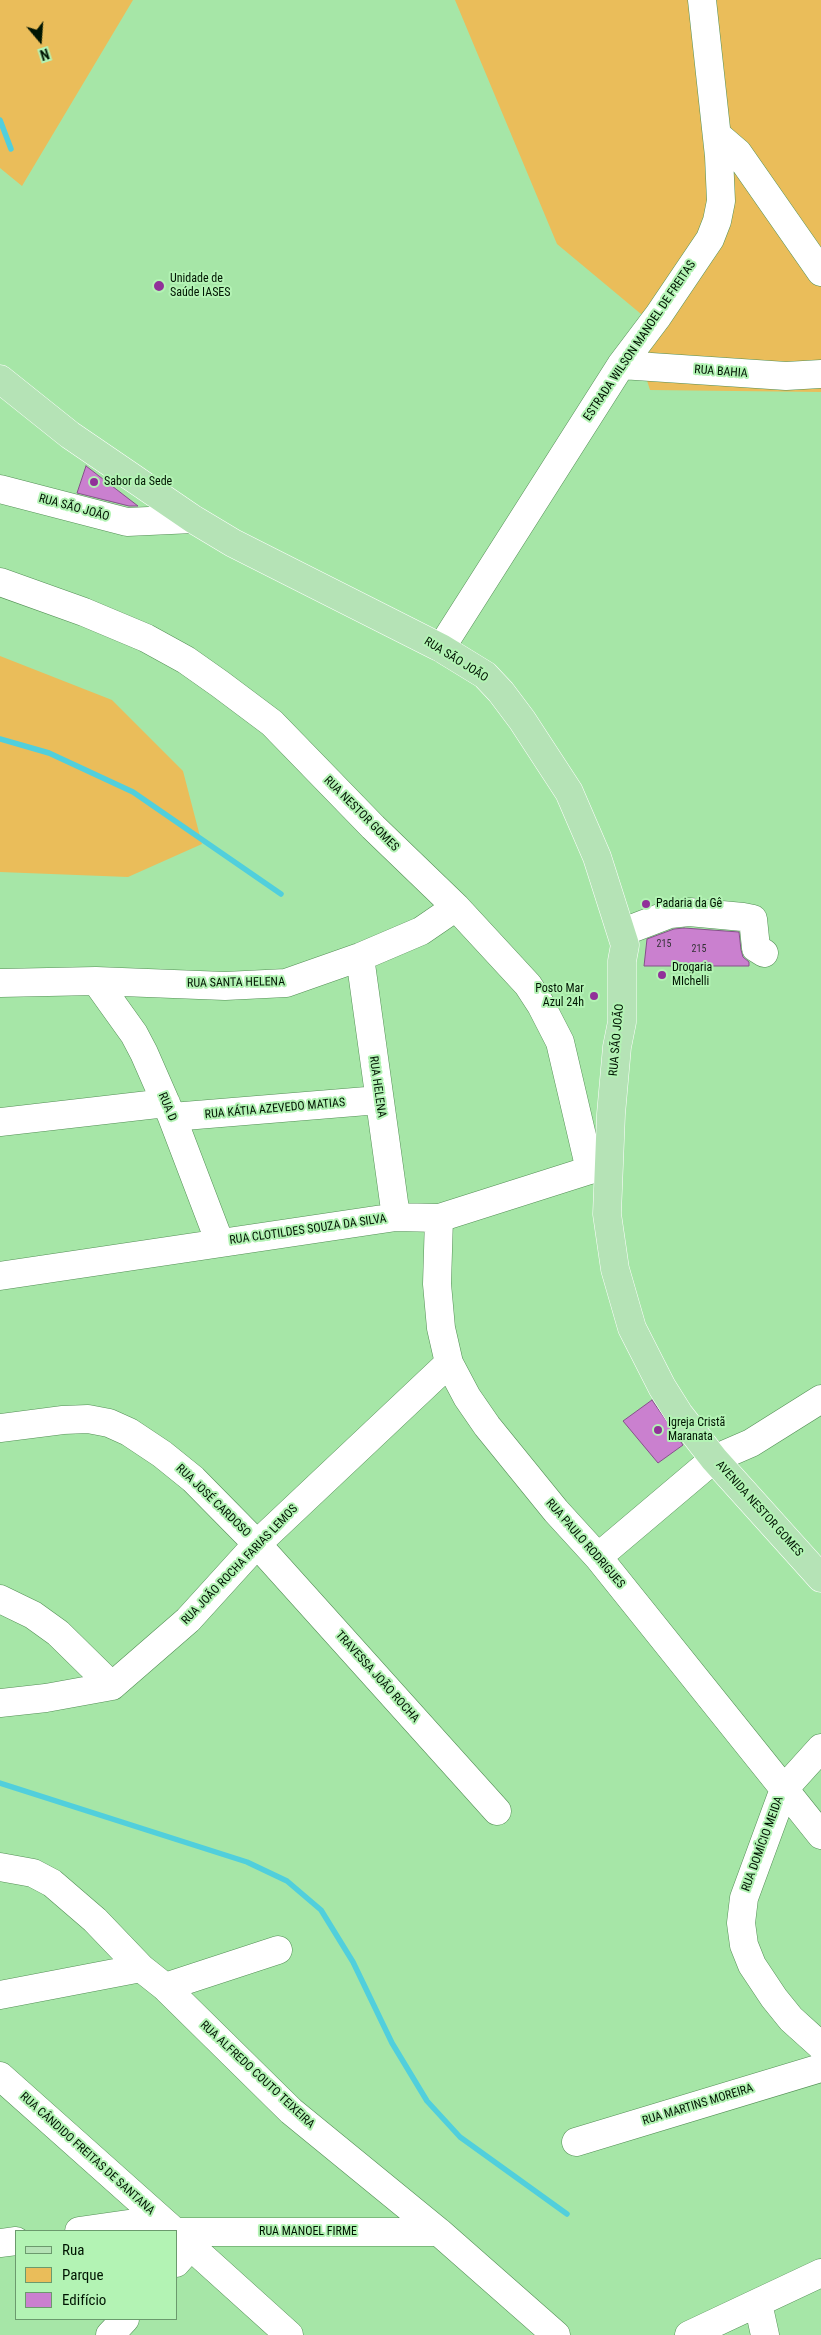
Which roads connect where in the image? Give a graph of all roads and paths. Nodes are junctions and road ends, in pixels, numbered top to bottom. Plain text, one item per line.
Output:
1 (702, 0) edge
2 (717, 135) junction
3 (821, 272) edge
4 (621, 365) junction
5 (821, 374) edge
6 (0, 379) edge
7 (0, 489) edge
8 (193, 519) junction
9 (0, 582) edge
10 (441, 648) junction
11 (456, 907) junction
12 (623, 932) junction
13 (764, 953) dead end
14 (360, 957) junction
15 (96, 981) junction
16 (0, 983) edge
17 (379, 1100) junction
18 (169, 1110) junction
19 (0, 1122) edge
20 (599, 1165) junction
21 (396, 1217) junction
22 (439, 1218) junction
23 (220, 1243) junction
24 (0, 1276) edge
25 (449, 1363) junction
26 (821, 1399) edge
27 (0, 1428) edge
28 (714, 1459) junction
29 (257, 1544) junction
30 (598, 1557) junction
31 (821, 1578) edge
32 (0, 1599) edge
33 (112, 1686) junction
34 (0, 1703) edge
35 (821, 1748) edge
36 (784, 1789) junction
37 (498, 1810) dead end
38 (821, 1835) edge
39 (0, 1867) edge
40 (278, 1950) dead end
41 (141, 1968) junction
42 (165, 1987) junction
43 (0, 1995) edge
44 (821, 2046) edge
45 (821, 2068) edge
46 (0, 2076) edge
47 (576, 2142) dead end
48 (87, 2230) edge
49 (152, 2230) edge
50 (168, 2230) edge
51 (439, 2232) junction
52 (178, 2239) edge
53 (15, 2241) edge
54 (0, 2243) edge
55 (821, 2273) edge
56 (758, 2303) junction
57 (124, 2320) edge
58 (110, 2335) edge
59 (289, 2335) edge
60 (556, 2335) edge
61 (689, 2335) edge
62 (765, 2335) edge

1 - 2 street, ESTRADA WILSON MANOEL DE FREITAS
2 - 3 street
2 - 4 street, ESTRADA WILSON MANOEL DE FREITAS
4 - 5 street, RUA BAHIA
4 - 10 street, ESTRADA WILSON MANOEL DE FREITAS
6 - 8 main road
7 - 8 street, RUA SÃO JOÃO
8 - 10 main road, RUA SÃO JOÃO
9 - 11 street, RUA NESTOR GOMES
10 - 12 main road, RUA SÃO JOÃO
11 - 14 street, RUA SANTA HELENA
11 - 20 street, RUA NESTOR GOMES
12 - 13 street
12 - 20 main road, RUA SÃO JOÃO
14 - 15 street, RUA SANTA HELENA
14 - 17 street, RUA HELENA
15 - 16 street, RUA SANTA HELENA
15 - 18 street, RUA D
17 - 18 street, RUA KÁTIA AZEVEDO MATIAS
17 - 21 street, RUA HELENA
18 - 19 street, RUA KÁTIA AZEVEDO MATIAS
18 - 23 street, RUA D
20 - 22 street, RUA CLOTILDES SOUZA DA SILVA
20 - 28 main road, AVENIDA NESTOR GOMES
21 - 22 street, RUA CLOTILDES SOUZA DA SILVA
21 - 23 street, RUA CLOTILDES SOUZA DA SILVA
22 - 25 street, RUA PAULO RODRIGUES
23 - 24 street, RUA CLOTILDES SOUZA DA SILVA
25 - 29 street, RUA JOÃO ROCHA FARIAS LEMOS
25 - 30 street, RUA PAULO RODRIGUES
26 - 28 street
27 - 29 street, RUA JOSÉ CARDOSO
28 - 30 street
28 - 31 main road, AVENIDA NESTOR GOMES
29 - 33 street, RUA JOÃO ROCHA FARIAS LEMOS
29 - 37 street, TRAVESSA JOÃO ROCHA
30 - 36 street, RUA PAULO RODRIGUES
32 - 33 street
33 - 34 street
35 - 36 street, RUA DOMÍCIO MEIDA
36 - 38 street, RUA PAULO RODRIGUES
36 - 44 street, RUA DOMÍCIO MEIDA
39 - 41 street, RUA ALFREDO COUTO TEIXEIRA
40 - 42 street
41 - 42 street, RUA ALFREDO COUTO TEIXEIRA
41 - 43 street
42 - 51 street, RUA ALFREDO COUTO TEIXEIRA
45 - 47 street, RUA MARTINS MOREIRA
46 - 50 street, RUA CÂNDIDO FREITAS DE SANTANA
48 - 49 street, RUA MANOEL FIRME
51 - 52 street, RUA MANOEL FIRME
51 - 60 street, RUA ALFREDO COUTO TEIXEIRA
52 - 59 street, RUA CÂNDIDO FREITAS DE SANTANA
53 - 54 street
55 - 56 street
56 - 61 street
56 - 62 street
57 - 58 street

